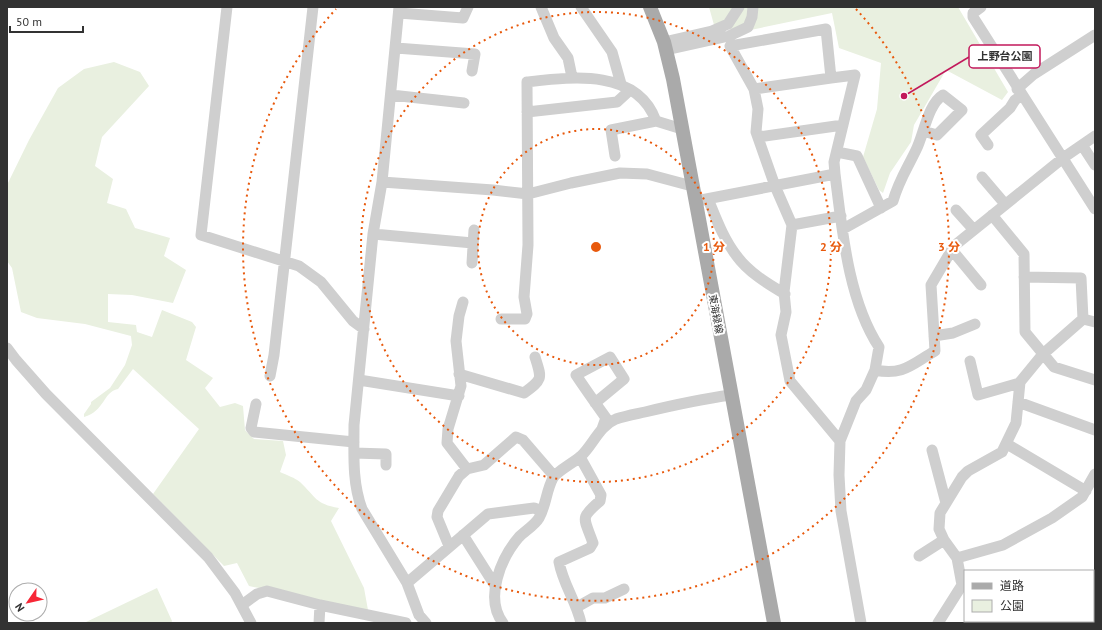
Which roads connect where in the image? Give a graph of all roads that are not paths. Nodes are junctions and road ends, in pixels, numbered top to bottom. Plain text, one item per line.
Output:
1 (227, 7) edge
2 (313, 7) edge
3 (468, 7) edge
4 (581, 7) edge
5 (650, 7) edge
6 (739, 7) edge
7 (753, 7) edge
8 (982, 7) edge
9 (543, 8) edge
10 (399, 10) edge
11 (1095, 35) edge
12 (665, 46) junction
13 (396, 48) junction
14 (472, 71) dead end
15 (572, 77) junction
16 (831, 78) junction
17 (626, 87) junction
18 (754, 89) junction
19 (1019, 92) junction
20 (391, 95) junction
21 (464, 103) dead end
22 (527, 112) junction
23 (656, 121) junction
24 (843, 125) junction
25 (682, 129) junction
26 (923, 131) dead end
27 (1095, 136) edge
28 (758, 137) junction
29 (988, 145) dead end
30 (1082, 145) junction
31 (837, 152) junction
32 (615, 156) dead end
33 (1063, 158) junction
34 (1095, 165) edge
35 (835, 174) junction
36 (982, 177) dead end
37 (382, 182) junction
38 (692, 186) junction
39 (775, 186) junction
40 (528, 194) junction
41 (702, 200) junction
42 (1006, 204) junction
43 (881, 208) junction
44 (1095, 209) edge
45 (956, 210) dead end
46 (992, 215) junction
47 (840, 216) junction
48 (792, 225) junction
49 (843, 229) junction
50 (474, 230) dead end
51 (974, 230) junction
52 (373, 234) junction
53 (473, 243) junction
54 (952, 250) junction
55 (284, 262) junction
56 (472, 263) dead end
57 (1024, 277) junction
58 (981, 285) dead end
59 (785, 294) junction
60 (463, 302) dead end
61 (501, 319) dead end
62 (1083, 319) junction
63 (1095, 322) edge
64 (975, 324) dead end
65 (364, 329) junction
66 (934, 336) junction
67 (7, 348) edge
68 (1043, 354) junction
69 (535, 357) dead end
70 (970, 361) dead end
71 (875, 370) junction
72 (459, 374) junction
73 (270, 376) dead end
74 (359, 380) junction
75 (1095, 380) edge
76 (1020, 383) junction
77 (731, 395) junction
78 (459, 396) junction
79 (1018, 402) junction
80 (595, 403) dead end
81 (256, 404) dead end
82 (602, 429) junction
83 (1095, 430) edge
84 (840, 441) junction
85 (1007, 444) junction
86 (354, 447) junction
87 (932, 450) dead end
88 (580, 457) junction
89 (386, 465) dead end
90 (467, 469) junction
91 (1095, 474) edge
92 (554, 476) junction
93 (1086, 490) junction
94 (946, 503) junction
95 (542, 511) junction
96 (463, 535) junction
97 (944, 540) junction
98 (449, 546) junction
99 (919, 556) dead end
100 (957, 558) junction
101 (407, 583) junction
102 (496, 587) junction
103 (624, 589) dead end
104 (242, 605) junction
105 (320, 605) junction
106 (577, 607) junction
107 (251, 623) edge
108 (319, 623) edge
109 (406, 623) edge
110 (426, 623) edge
111 (503, 623) edge
112 (581, 623) edge
113 (774, 623) edge
114 (861, 623) edge
115 (938, 623) edge

1 - 55 street
2 - 55 street
3 - 10 street
4 - 17 street
5 - 12 main road, 東海緑線
6 - 12 street
7 - 12 street
8 - 19 street
9 - 15 street
10 - 13 street
11 - 19 street
12 - 25 main road, 東海緑線
13 - 14 street
13 - 20 street
15 - 17 street
15 - 22 street
16 - 18 street
16 - 18 street
16 - 24 street
17 - 22 street
17 - 23 street
18 - 28 street
19 - 29 street
19 - 33 street
20 - 21 street
20 - 37 street
22 - 40 street
23 - 25 street
23 - 32 street
24 - 28 street
24 - 31 street
25 - 38 main road, 東海緑線
26 - 43 street
27 - 30 street
28 - 39 street
30 - 33 street
30 - 34 street
31 - 35 street
31 - 43 street
33 - 42 street
33 - 44 street
35 - 39 street
35 - 47 street
36 - 42 street
37 - 40 street
37 - 52 street
38 - 40 street
38 - 41 main road, 東海緑線
39 - 41 street
39 - 48 street
40 - 61 street
41 - 59 street
41 - 77 main road, 東海緑線
42 - 46 street
43 - 49 street
45 - 51 street
46 - 51 street
46 - 57 street
47 - 48 street
47 - 49 street
48 - 59 street
49 - 71 street
50 - 53 street
51 - 54 street
52 - 53 street
52 - 65 street
53 - 56 street
54 - 58 street
54 - 66 street
55 - 65 street
55 - 73 street
57 - 62 street
57 - 68 street
59 - 84 street
60 - 72 street
62 - 63 street
62 - 68 street
64 - 66 street
65 - 74 street
66 - 71 street
67 - 104 street
68 - 75 street
68 - 76 street
69 - 72 street
70 - 76 street
71 - 84 street
72 - 78 street
74 - 78 street
74 - 86 street
76 - 79 street
77 - 82 street
77 - 113 main road, 東海緑線
78 - 90 street
79 - 83 street
79 - 85 street
80 - 82 street
81 - 86 street
82 - 88 street
84 - 114 street
85 - 93 street
85 - 94 street
86 - 89 street
86 - 101 street
87 - 94 street
88 - 92 street
88 - 106 street
90 - 92 street
90 - 98 street
91 - 93 street
92 - 95 street
93 - 100 street
94 - 97 street
95 - 96 street
95 - 102 street
96 - 98 street
96 - 102 street
97 - 99 street
97 - 100 street
98 - 101 street
100 - 115 street
101 - 110 street
102 - 111 street
103 - 106 street
104 - 105 street
104 - 107 street
105 - 108 street
105 - 109 street
106 - 112 street

